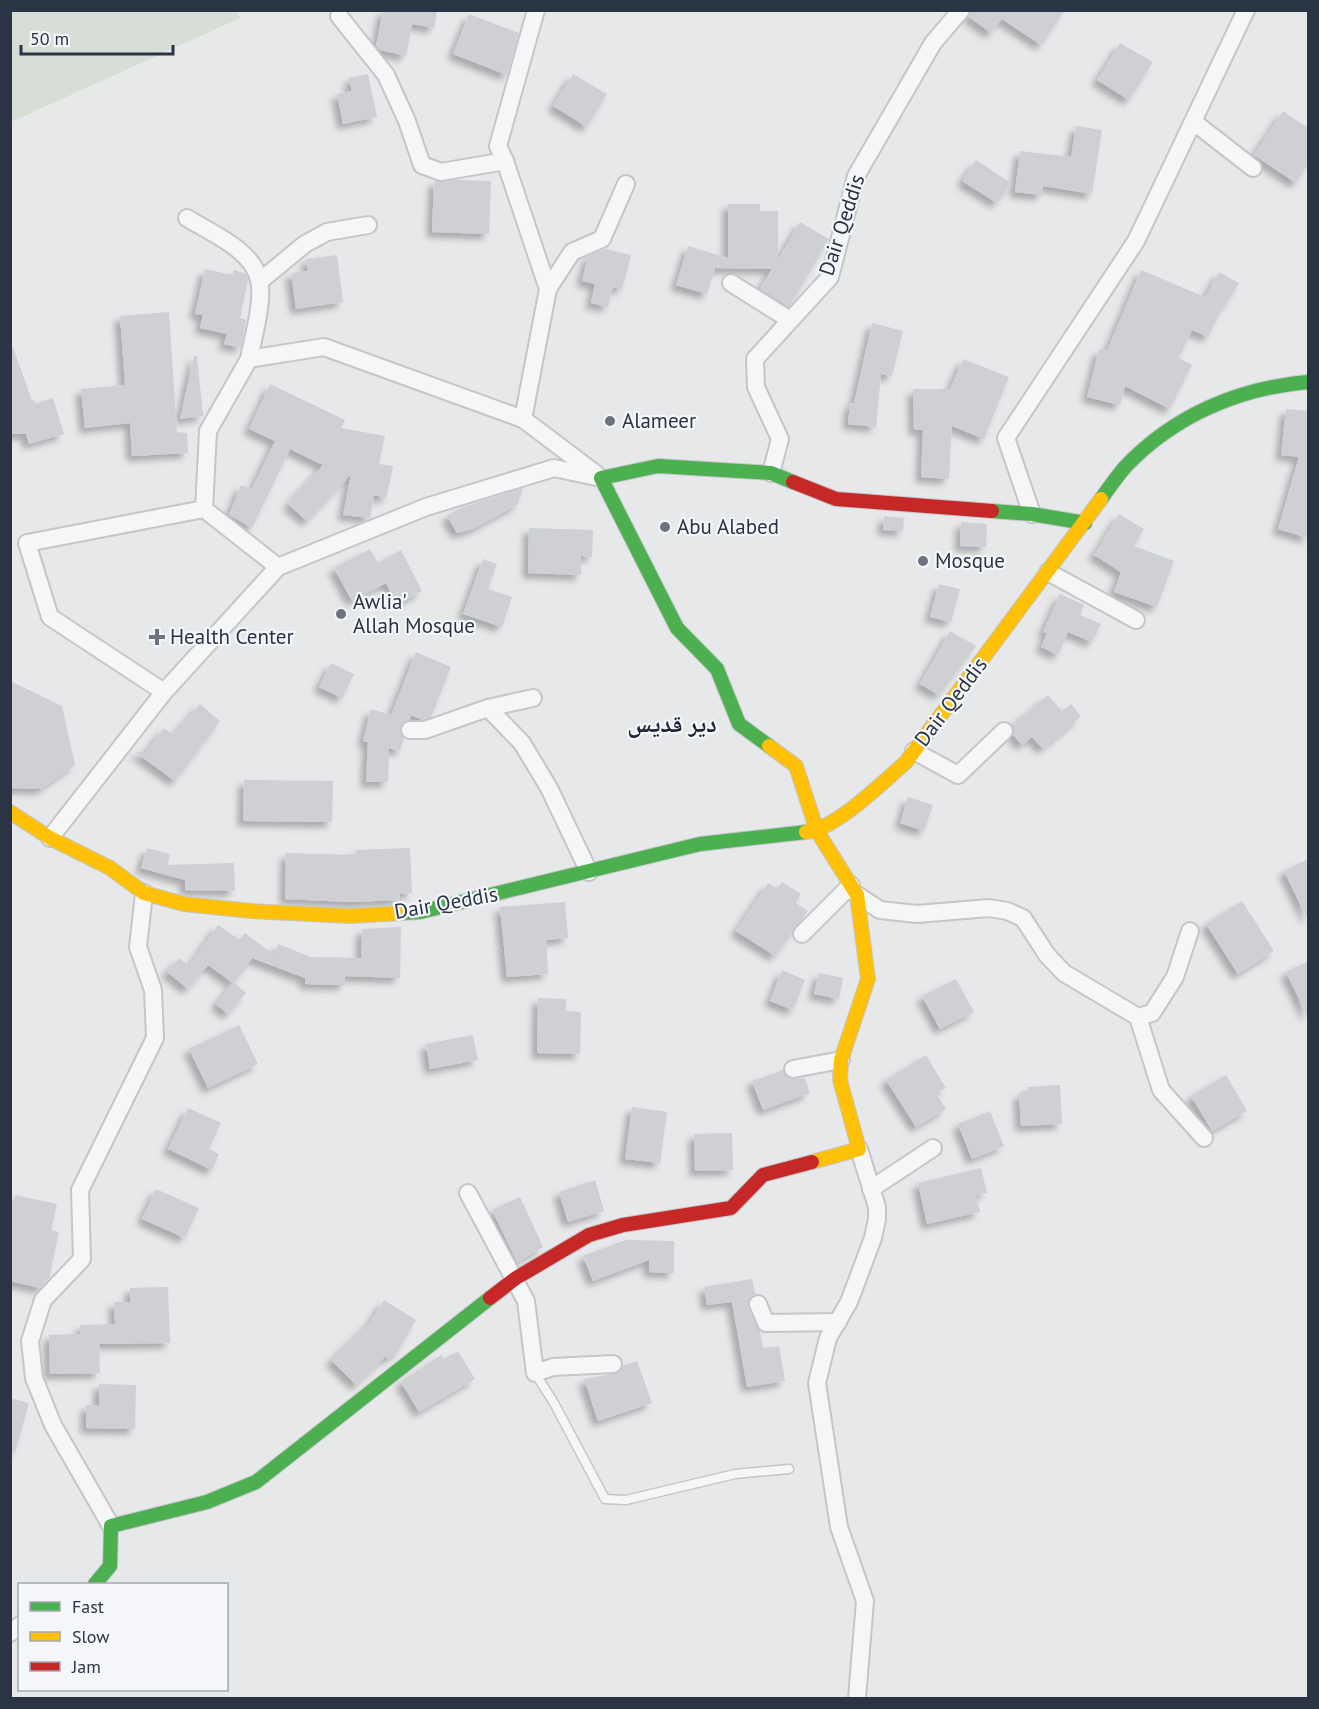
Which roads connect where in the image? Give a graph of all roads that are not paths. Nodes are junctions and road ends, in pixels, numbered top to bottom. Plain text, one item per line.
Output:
1 (536, 10) edge
2 (961, 10) edge
3 (1246, 10) edge
4 (339, 16) dead end
5 (1195, 123) junction
6 (505, 161) junction
7 (1253, 168) dead end
8 (626, 184) dead end
9 (187, 218) dead end
10 (368, 225) dead end
11 (260, 281) junction
12 (731, 283) dead end
13 (548, 289) junction
14 (790, 320) junction
15 (249, 358) junction
16 (1308, 382) edge
17 (523, 419) junction
18 (771, 472) junction
19 (601, 478) junction
20 (204, 509) junction
21 (1032, 514) junction
22 (1085, 523) junction
23 (278, 567) junction
24 (1048, 572) junction
25 (1136, 620) dead end
26 (164, 692) junction
27 (533, 698) dead end
28 (488, 708) junction
29 (410, 730) dead end
30 (1004, 731) dead end
31 (915, 751) junction
32 (10, 812) edge
33 (817, 831) junction
34 (50, 838) junction
35 (589, 872) junction
36 (854, 890) junction
37 (144, 893) junction
38 (1190, 931) dead end
39 (802, 934) dead end
40 (1138, 1017) junction
41 (841, 1060) junction
42 (793, 1070) dead end
43 (1204, 1138) dead end
44 (933, 1148) dead end
45 (859, 1149) junction
46 (871, 1189) junction
47 (468, 1192) dead end
48 (516, 1278) junction
49 (758, 1304) dead end
50 (838, 1322) junction
51 (613, 1364) dead end
52 (535, 1373) junction
53 (789, 1469) dead end
54 (111, 1526) junction
55 (96, 1583) edge
56 (857, 1698) edge

1 - 6 street
2 - 14 street, Dair Qeddis
3 - 5 street
4 - 6 street
5 - 7 street
5 - 21 street
6 - 13 street
8 - 13 street
9 - 11 street
10 - 11 street
11 - 15 street
12 - 14 street
13 - 17 street
14 - 18 street, Dair Qeddis
15 - 17 street
15 - 20 street
16 - 22 street, Dair Qeddis
17 - 19 street
18 - 19 street
18 - 21 street
19 - 23 street
19 - 33 street
20 - 23 street
20 - 26 street
21 - 22 street
22 - 24 street, Dair Qeddis
23 - 26 street
24 - 25 street
24 - 31 street, Dair Qeddis
26 - 34 street
27 - 28 street
28 - 29 street
28 - 35 street
30 - 31 street
31 - 33 street, Dair Qeddis
32 - 34 street, Dair Qeddis
33 - 35 street, Dair Qeddis
33 - 36 street
34 - 37 street, Dair Qeddis
35 - 37 street, Dair Qeddis
36 - 39 street
36 - 40 street
36 - 41 street
37 - 54 street
38 - 40 street
40 - 43 street
41 - 42 street
41 - 45 street
44 - 46 street
45 - 46 street
45 - 48 street
46 - 50 street
47 - 48 street
48 - 52 street
48 - 54 street
49 - 50 street
50 - 56 street
51 - 52 street
52 - 53 lane
54 - 55 street

